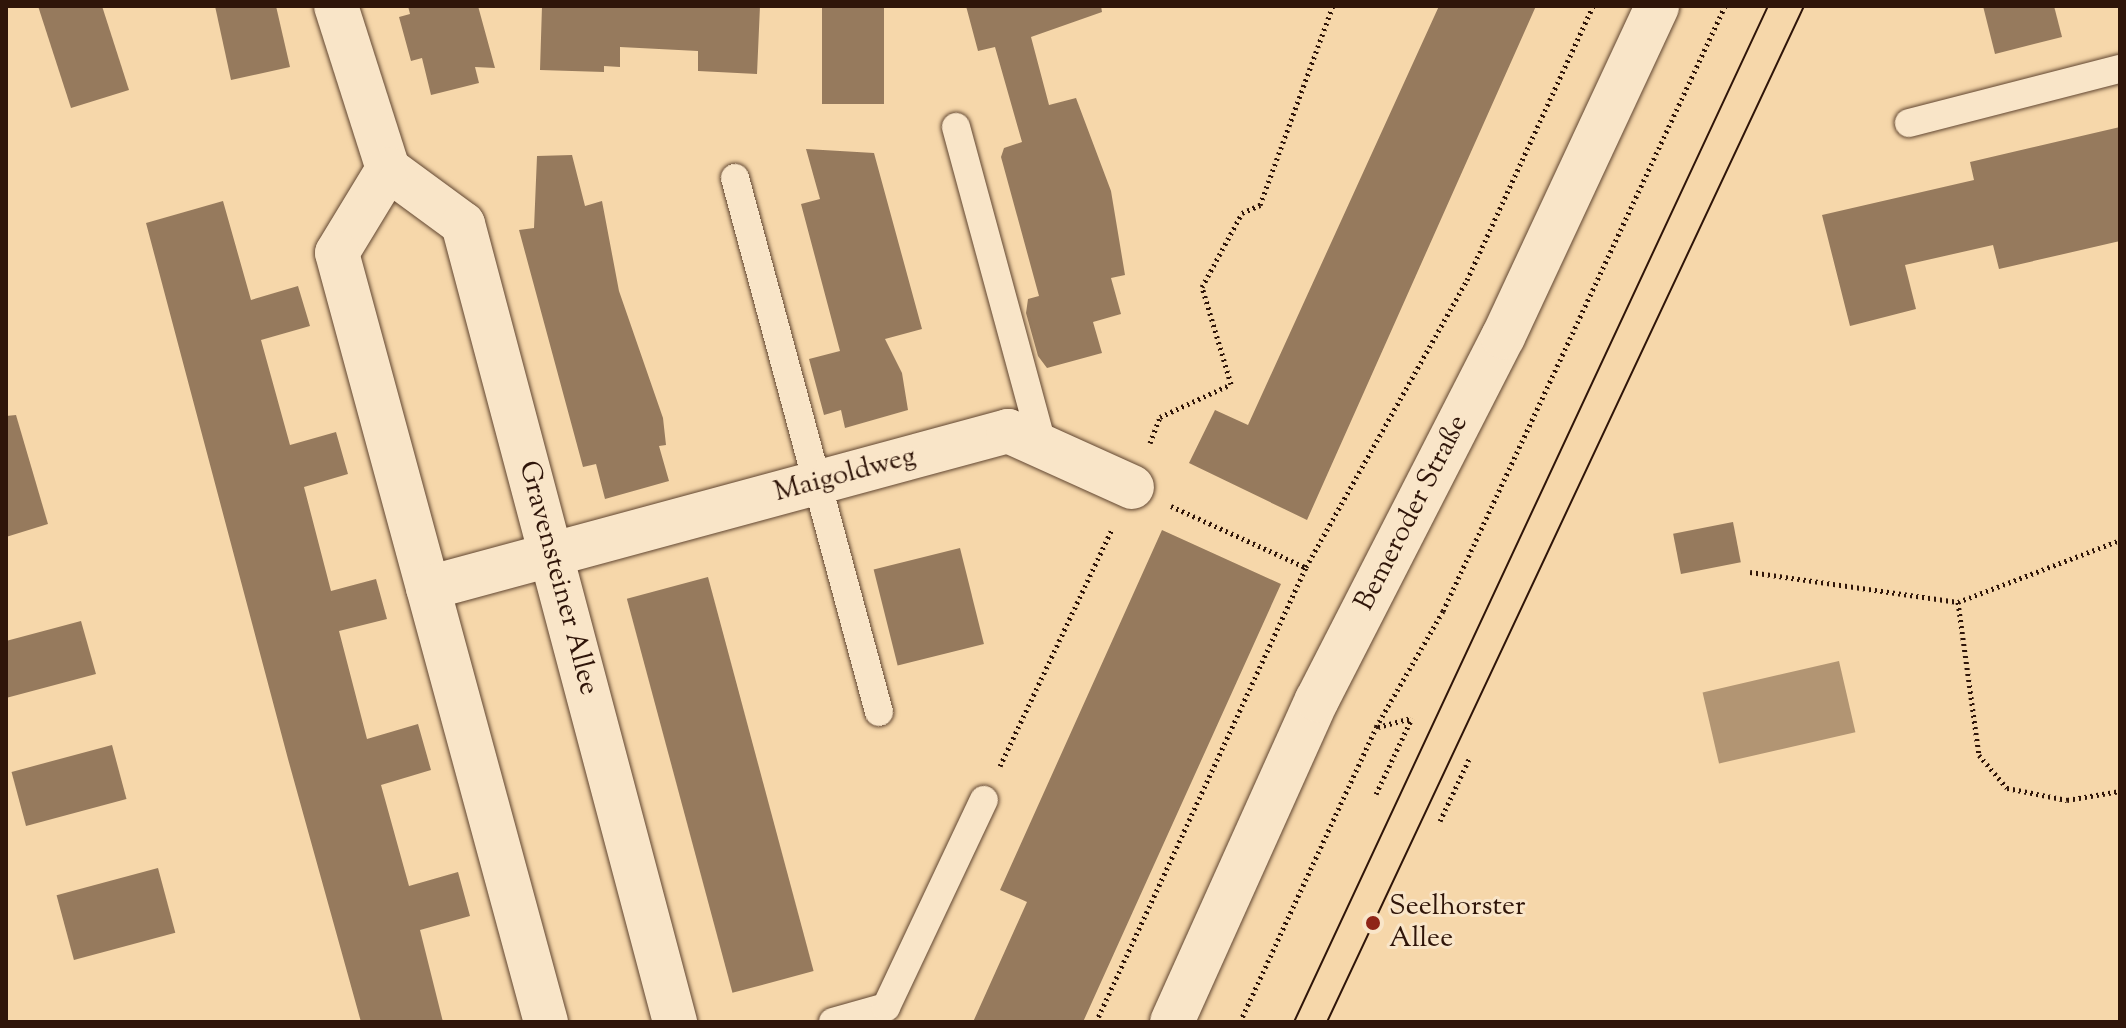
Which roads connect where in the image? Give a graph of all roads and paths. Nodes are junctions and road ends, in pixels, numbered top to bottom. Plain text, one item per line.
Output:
1 (336, 6) edge
2 (1333, 6) edge
3 (1593, 6) edge
4 (1657, 6) edge
5 (1725, 6) edge
6 (2120, 69) edge
7 (1909, 123) dead end
8 (956, 127) dead end
9 (388, 169) junction
10 (735, 178) dead end
11 (1043, 447) junction
12 (817, 483) junction
13 (1132, 487) junction
14 (2120, 540) edge
15 (552, 555) junction
16 (1306, 567) junction
17 (1750, 572) dead end
18 (428, 588) junction
19 (1958, 602) junction
20 (879, 712) dead end
21 (1376, 727) junction
22 (1470, 757) dead end
23 (2120, 791) edge
24 (1376, 794) dead end
25 (984, 800) joint
26 (1440, 821) dead end
27 (546, 1022) edge
28 (675, 1022) edge
29 (833, 1022) edge
30 (1096, 1022) edge
31 (1172, 1022) edge
32 (1240, 1022) edge

1 - 9 street
2 - 13 path
3 - 16 path
4 - 31 street, Bemeroder Straße
5 - 21 path
6 - 7 lane
8 - 11 lane
9 - 15 street, Gravensteiner Allee
9 - 18 street
10 - 12 lane
11 - 12 street, Maigoldweg
11 - 13 street, Maigoldweg
12 - 15 street, Maigoldweg
12 - 20 lane
13 - 16 path
13 - 25 path
14 - 19 path
15 - 18 street, Maigoldweg
15 - 28 street, Gravensteiner Allee
16 - 30 path
17 - 19 path
18 - 27 street
19 - 23 path
21 - 24 path
21 - 32 path
22 - 26 path
25 - 29 lane

